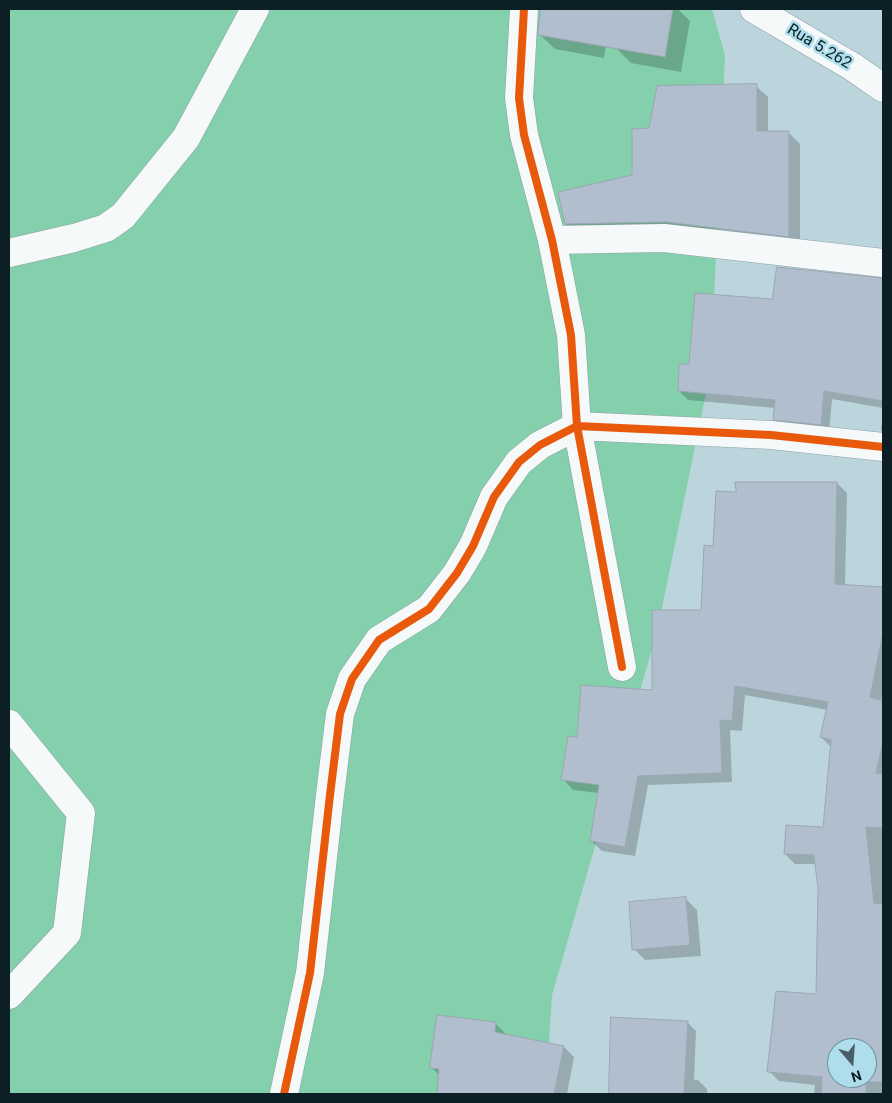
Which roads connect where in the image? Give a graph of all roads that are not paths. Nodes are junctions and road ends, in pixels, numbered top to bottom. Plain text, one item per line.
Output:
1 (255, 9) edge
2 (524, 9) edge
3 (754, 9) edge
4 (883, 88) edge
5 (552, 240) junction
6 (9, 253) edge
7 (883, 263) edge
8 (577, 426) junction
9 (883, 448) edge
10 (622, 667) dead end
11 (9, 724) edge
12 (9, 995) edge
13 (284, 1094) edge

1 - 6 street
2 - 5 street
3 - 4 street, Rua 5.262
5 - 7 street
5 - 8 street
8 - 9 street
8 - 10 street
8 - 13 street
11 - 12 street

